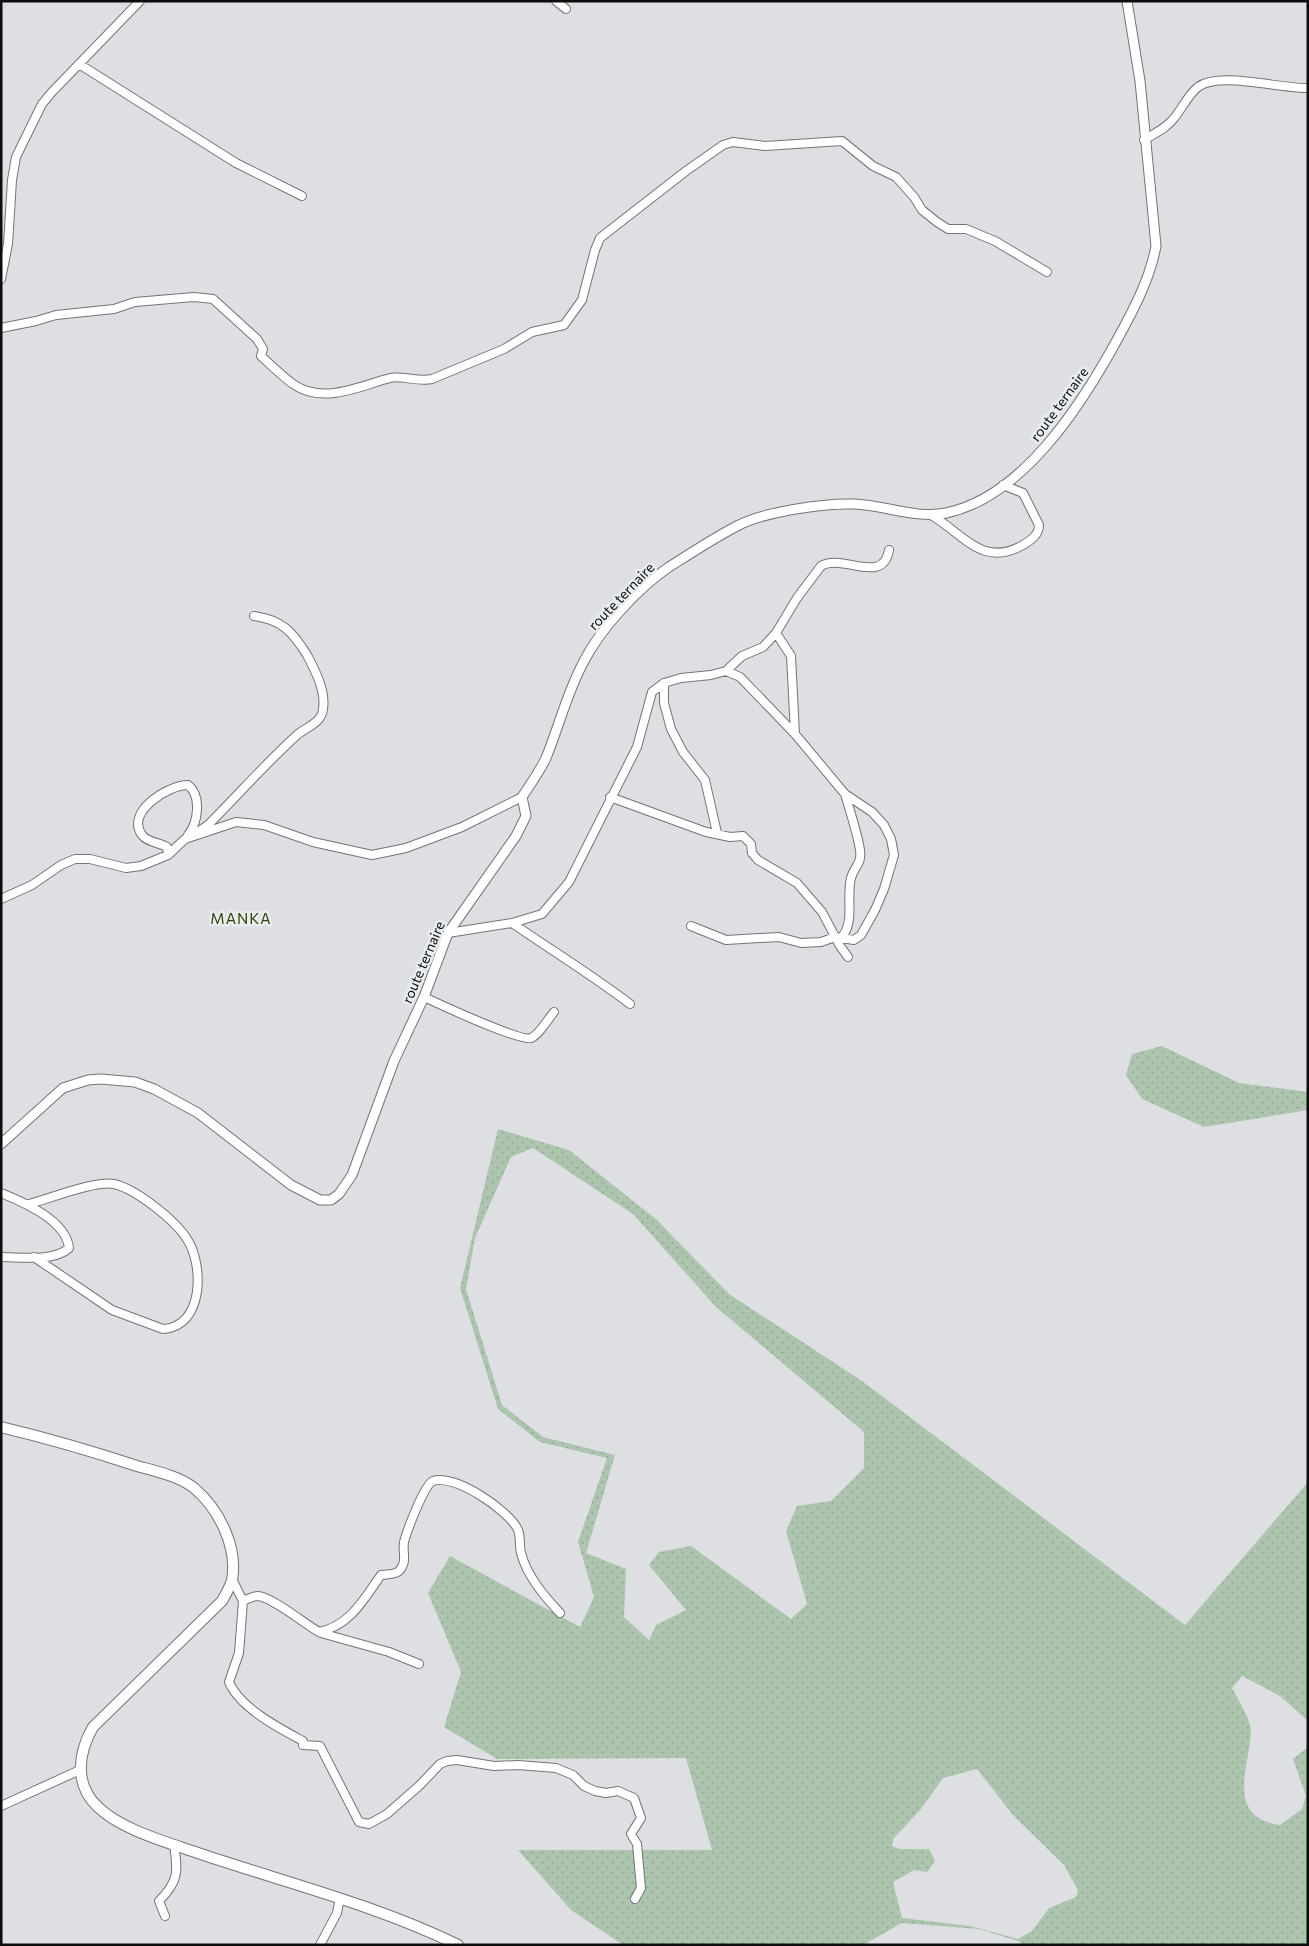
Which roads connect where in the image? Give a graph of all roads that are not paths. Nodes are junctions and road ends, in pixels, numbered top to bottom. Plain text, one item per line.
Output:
1 (140, 1) edge
2 (556, 1) edge
3 (1127, 1) edge
4 (566, 9) dead end
5 (79, 64) junction
6 (1308, 88) edge
7 (1144, 140) junction
8 (302, 196) dead end
9 (1047, 272) dead end
10 (1, 279) edge
11 (1, 328) edge
12 (1003, 485) junction
13 (931, 515) junction
14 (889, 550) dead end
15 (254, 616) dead end
16 (776, 633) junction
17 (726, 671) junction
18 (664, 683) junction
19 (796, 734) junction
20 (845, 794) junction
21 (522, 797) junction
22 (610, 797) junction
23 (717, 833) junction
24 (185, 839) junction
25 (168, 855) junction
26 (1, 898) edge
27 (512, 923) junction
28 (691, 926) dead end
29 (448, 933) junction
30 (839, 937) junction
31 (848, 957) dead end
32 (424, 997) junction
33 (630, 1004) dead end
34 (554, 1012) dead end
35 (1, 1144) edge
36 (1, 1192) edge
37 (29, 1204) junction
38 (1, 1257) edge
39 (34, 1257) junction
40 (1, 1427) edge
41 (232, 1579) junction
42 (243, 1600) junction
43 (560, 1613) dead end
44 (319, 1632) junction
45 (419, 1664) dead end
46 (80, 1770) junction
47 (1, 1806) edge
48 (174, 1844) junction
49 (340, 1898) junction
50 (635, 1899) dead end
51 (164, 1916) dead end
52 (320, 1945) edge
53 (458, 1945) edge

1 - 5 street
2 - 4 street
3 - 7 street, route ternaire
5 - 8 street
5 - 10 street
6 - 7 street
7 - 12 street, route ternaire
9 - 11 street
12 - 13 street, route ternaire
12 - 13 street
13 - 21 street, route ternaire
14 - 16 street
15 - 24 street
16 - 17 street
16 - 19 street
17 - 18 street
17 - 19 street
18 - 22 street
18 - 23 street
19 - 20 street
20 - 30 street
20 - 30 street
21 - 24 street
21 - 29 street, route ternaire
22 - 23 street
22 - 27 street
23 - 30 street
24 - 25 street
24 - 25 street
25 - 26 street
27 - 29 street
27 - 33 street
28 - 30 street
29 - 32 street, route ternaire
30 - 31 street
32 - 34 street
32 - 35 street, route ternaire
36 - 37 street
37 - 39 street
37 - 39 street
38 - 39 street
40 - 41 main road
41 - 42 street
41 - 46 main road
42 - 44 street
42 - 50 street
43 - 44 street
44 - 45 street
46 - 47 street
46 - 48 main road
48 - 49 main road
48 - 51 street
49 - 52 street
49 - 53 main road

